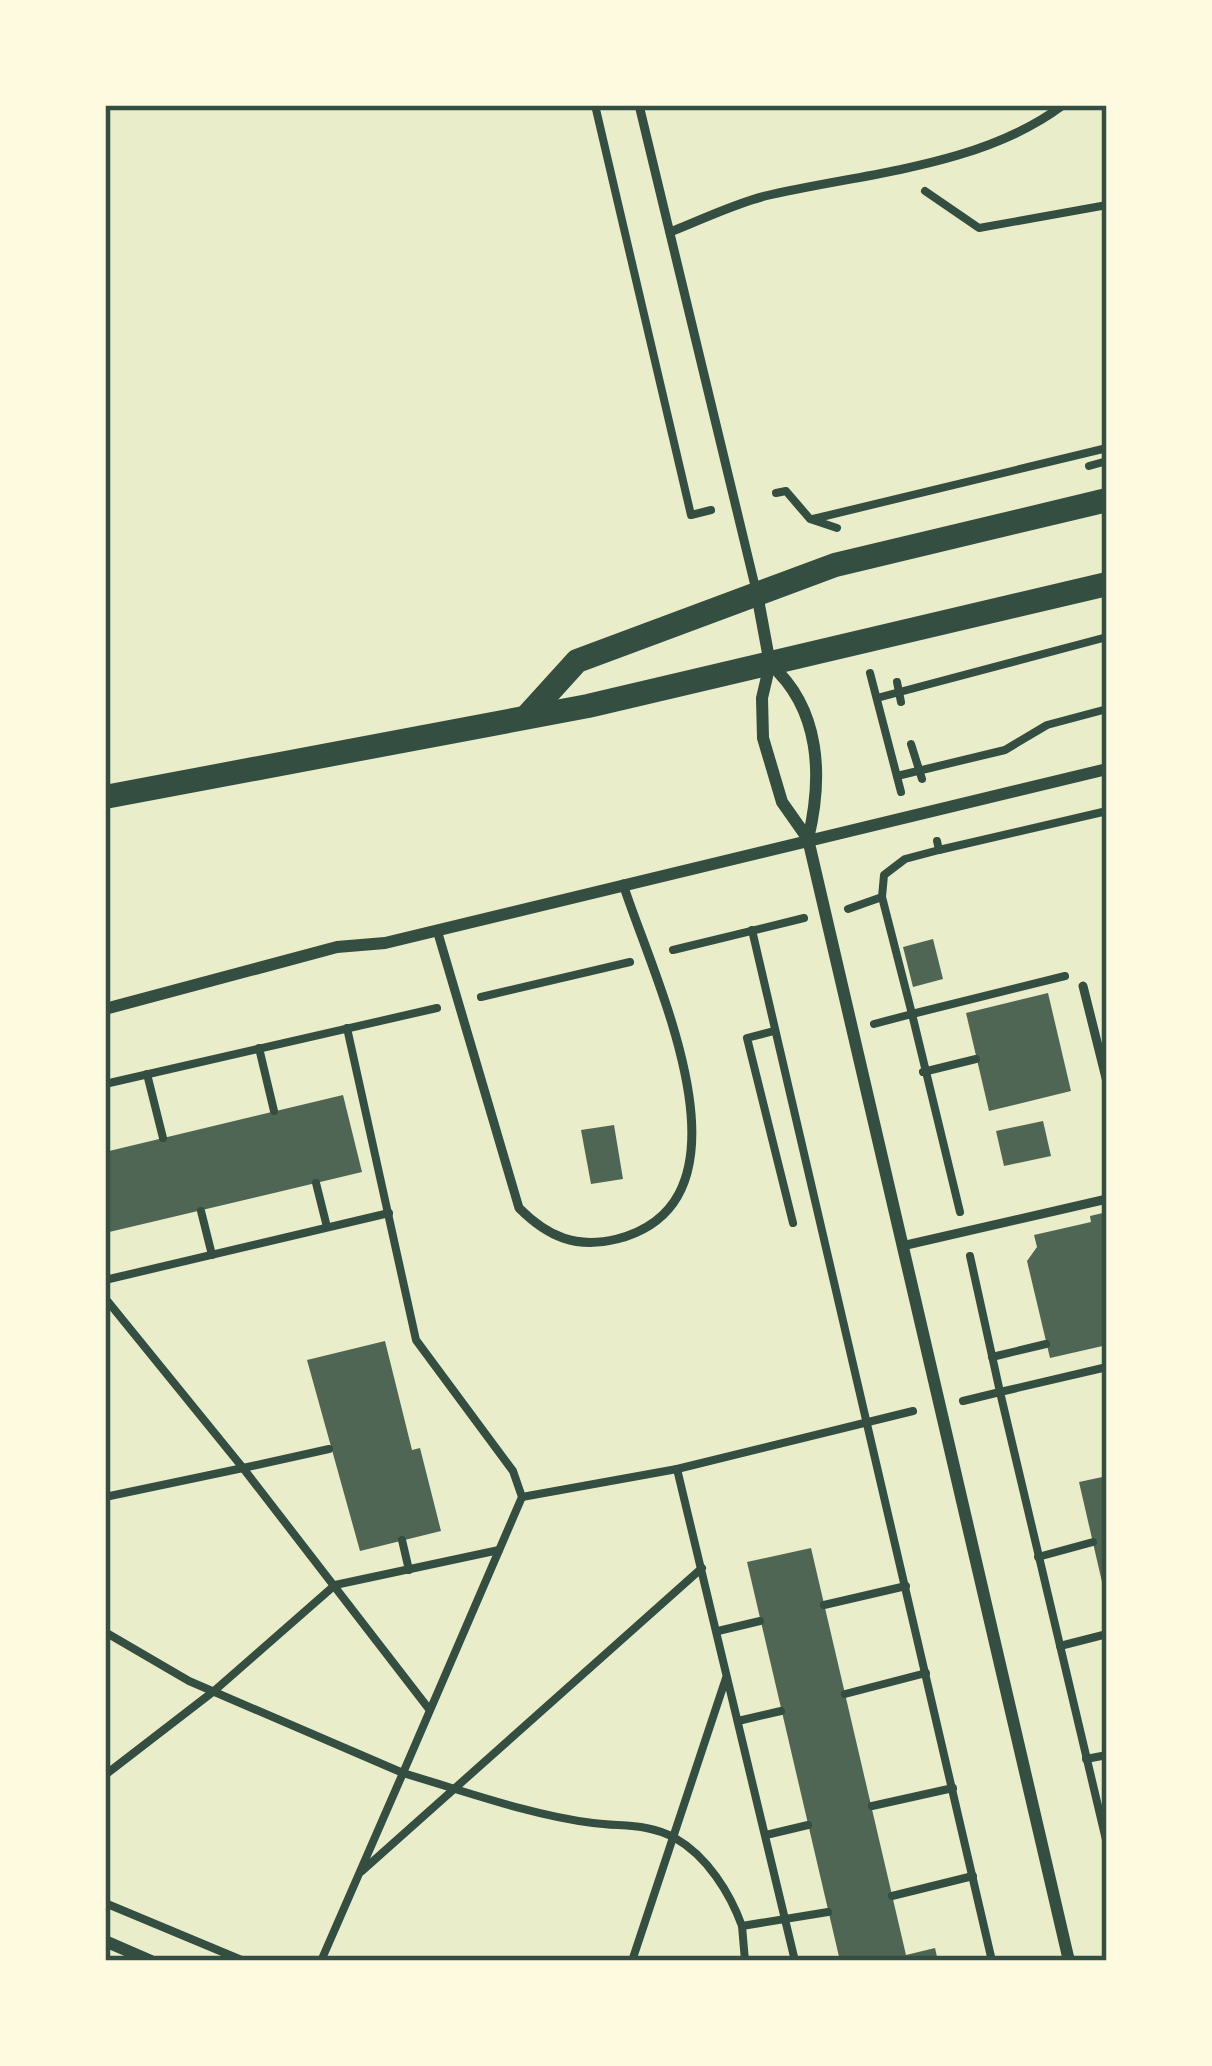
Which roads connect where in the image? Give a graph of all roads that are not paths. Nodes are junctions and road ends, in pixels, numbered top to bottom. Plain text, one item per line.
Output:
1 (639, 105) edge
2 (1063, 105) edge
3 (670, 232) junction
4 (1107, 500) edge
5 (1107, 584) edge
6 (757, 594) junction
7 (770, 664) junction
8 (528, 715) junction
9 (1107, 769) edge
10 (105, 797) edge
11 (808, 839) junction
12 (622, 883) junction
13 (436, 930) junction
14 (1083, 986) dead end
15 (105, 1009) edge
16 (1107, 1082) edge
17 (1107, 1199) edge
18 (902, 1246) junction
19 (105, 1941) edge
20 (151, 1961) edge
21 (1069, 1961) edge

1 - 3 lane
2 - 3 lane
3 - 6 lane
4 - 6 main road
5 - 7 main road
6 - 7 street
6 - 8 main road
7 - 8 main road
7 - 11 street
7 - 11 street
8 - 10 main road
9 - 11 street
11 - 12 street
11 - 18 street
12 - 13 street
12 - 13 lane
13 - 15 street
14 - 16 lane
17 - 18 lane
18 - 21 street
19 - 20 street

